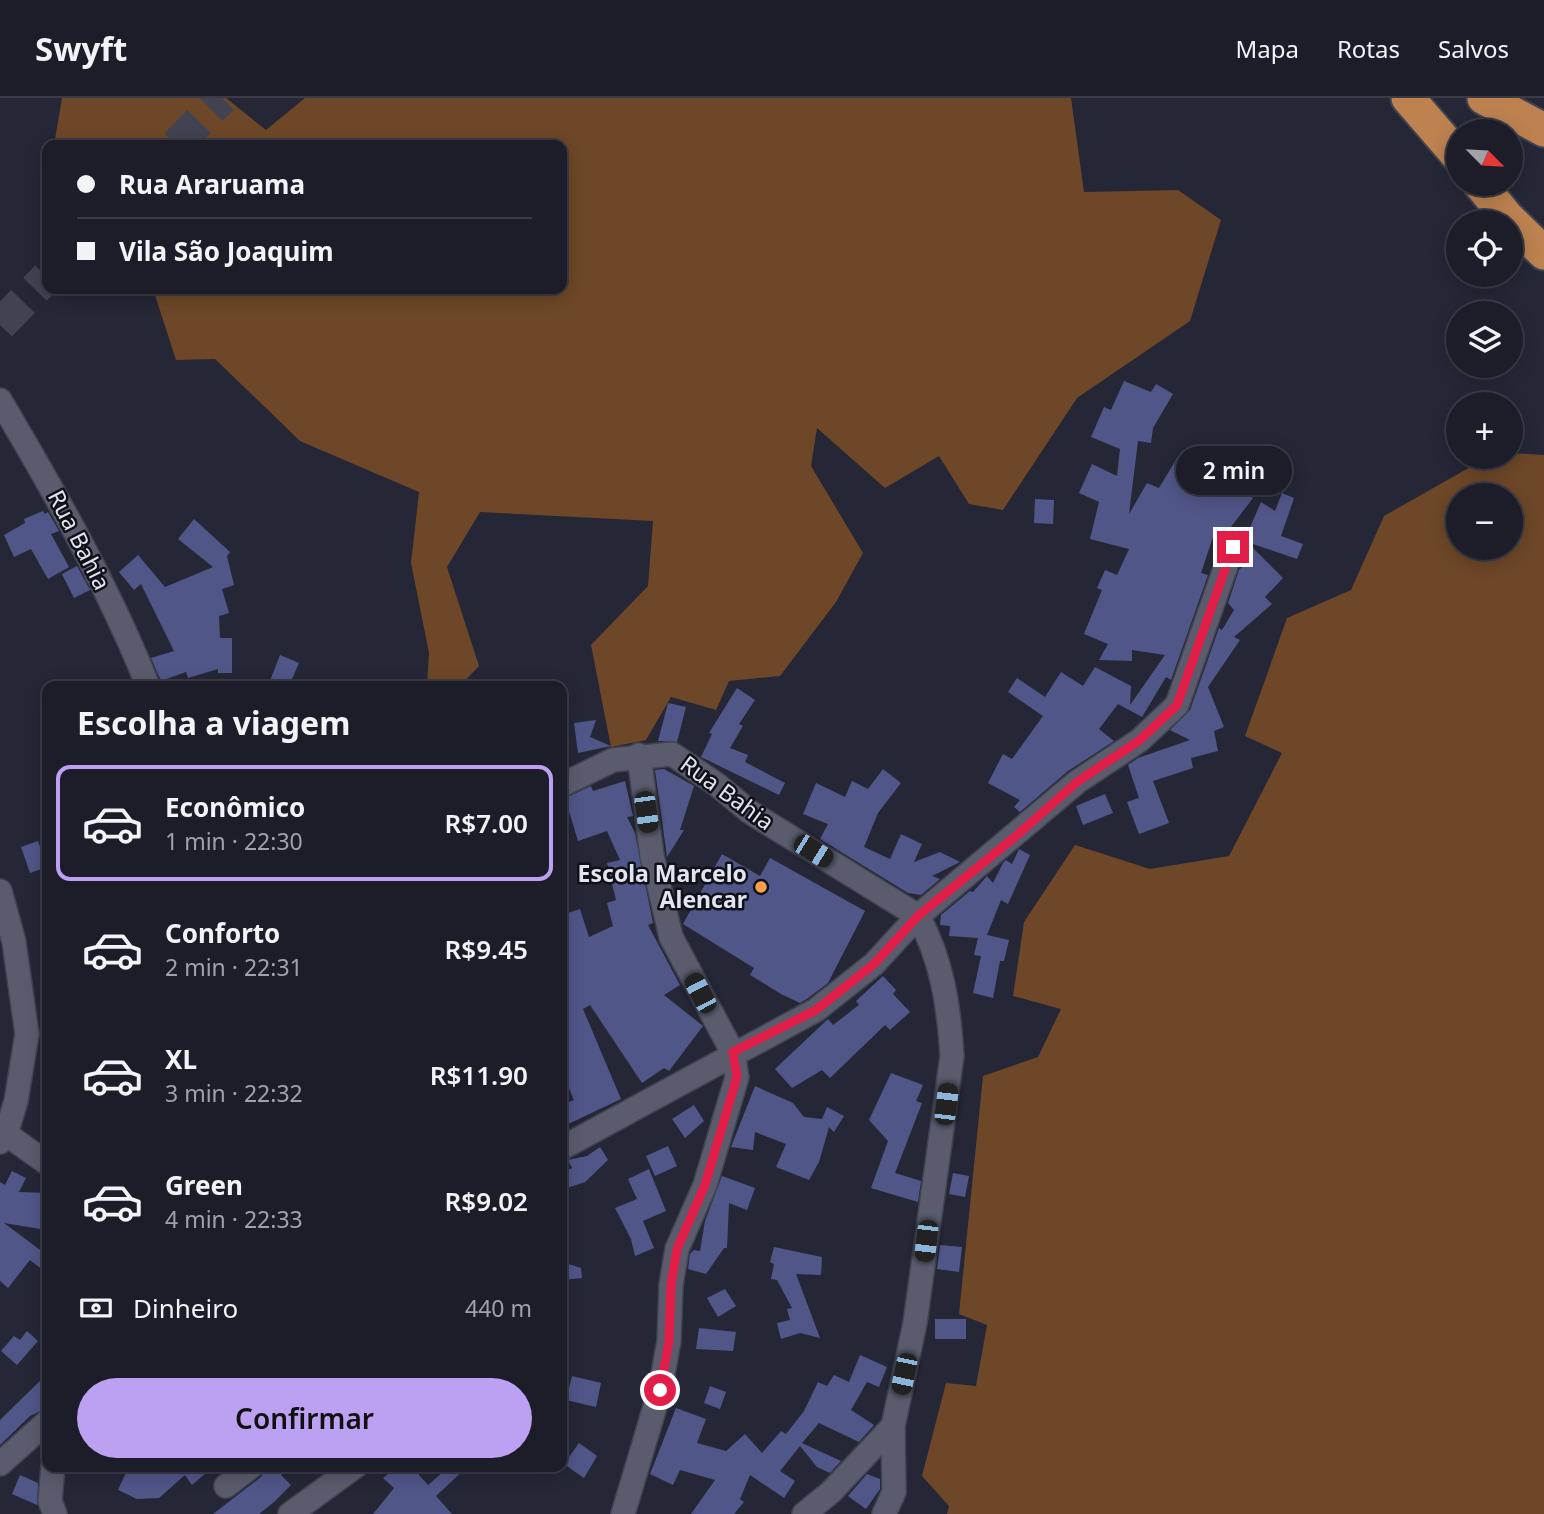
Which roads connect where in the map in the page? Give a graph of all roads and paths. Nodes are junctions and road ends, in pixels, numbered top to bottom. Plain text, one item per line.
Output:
1 (1408, 98) edge
2 (1484, 98) edge
3 (1544, 130) edge
4 (1446, 142) edge
5 (1490, 196) edge
6 (1544, 253) edge
7 (0, 400) edge
8 (1233, 547) dead end
9 (146, 681) edge
10 (639, 755) junction
11 (567, 783) edge
12 (0, 891) edge
13 (918, 916) junction
14 (733, 1052) junction
15 (3, 1138) edge
16 (567, 1145) edge
17 (42, 1160) edge
18 (893, 1426) junction
19 (42, 1427) edge
20 (0, 1464) edge
21 (52, 1472) edge
22 (244, 1472) edge
23 (348, 1472) edge
24 (226, 1486) dead end
25 (55, 1514) edge
26 (290, 1514) edge
27 (623, 1514) edge
28 (804, 1514) edge
29 (884, 1514) edge

1 - 4 highway
2 - 3 highway
5 - 6 highway
7 - 9 street, Rua Bahia
8 - 13 street
10 - 11 street, Rua Bahia
10 - 13 street, Rua Bahia
10 - 14 street
12 - 15 street
13 - 14 street
13 - 18 street
14 - 16 street
14 - 27 street
15 - 17 street
18 - 28 street
18 - 29 street
19 - 20 street
21 - 25 street
22 - 24 street
23 - 26 street

